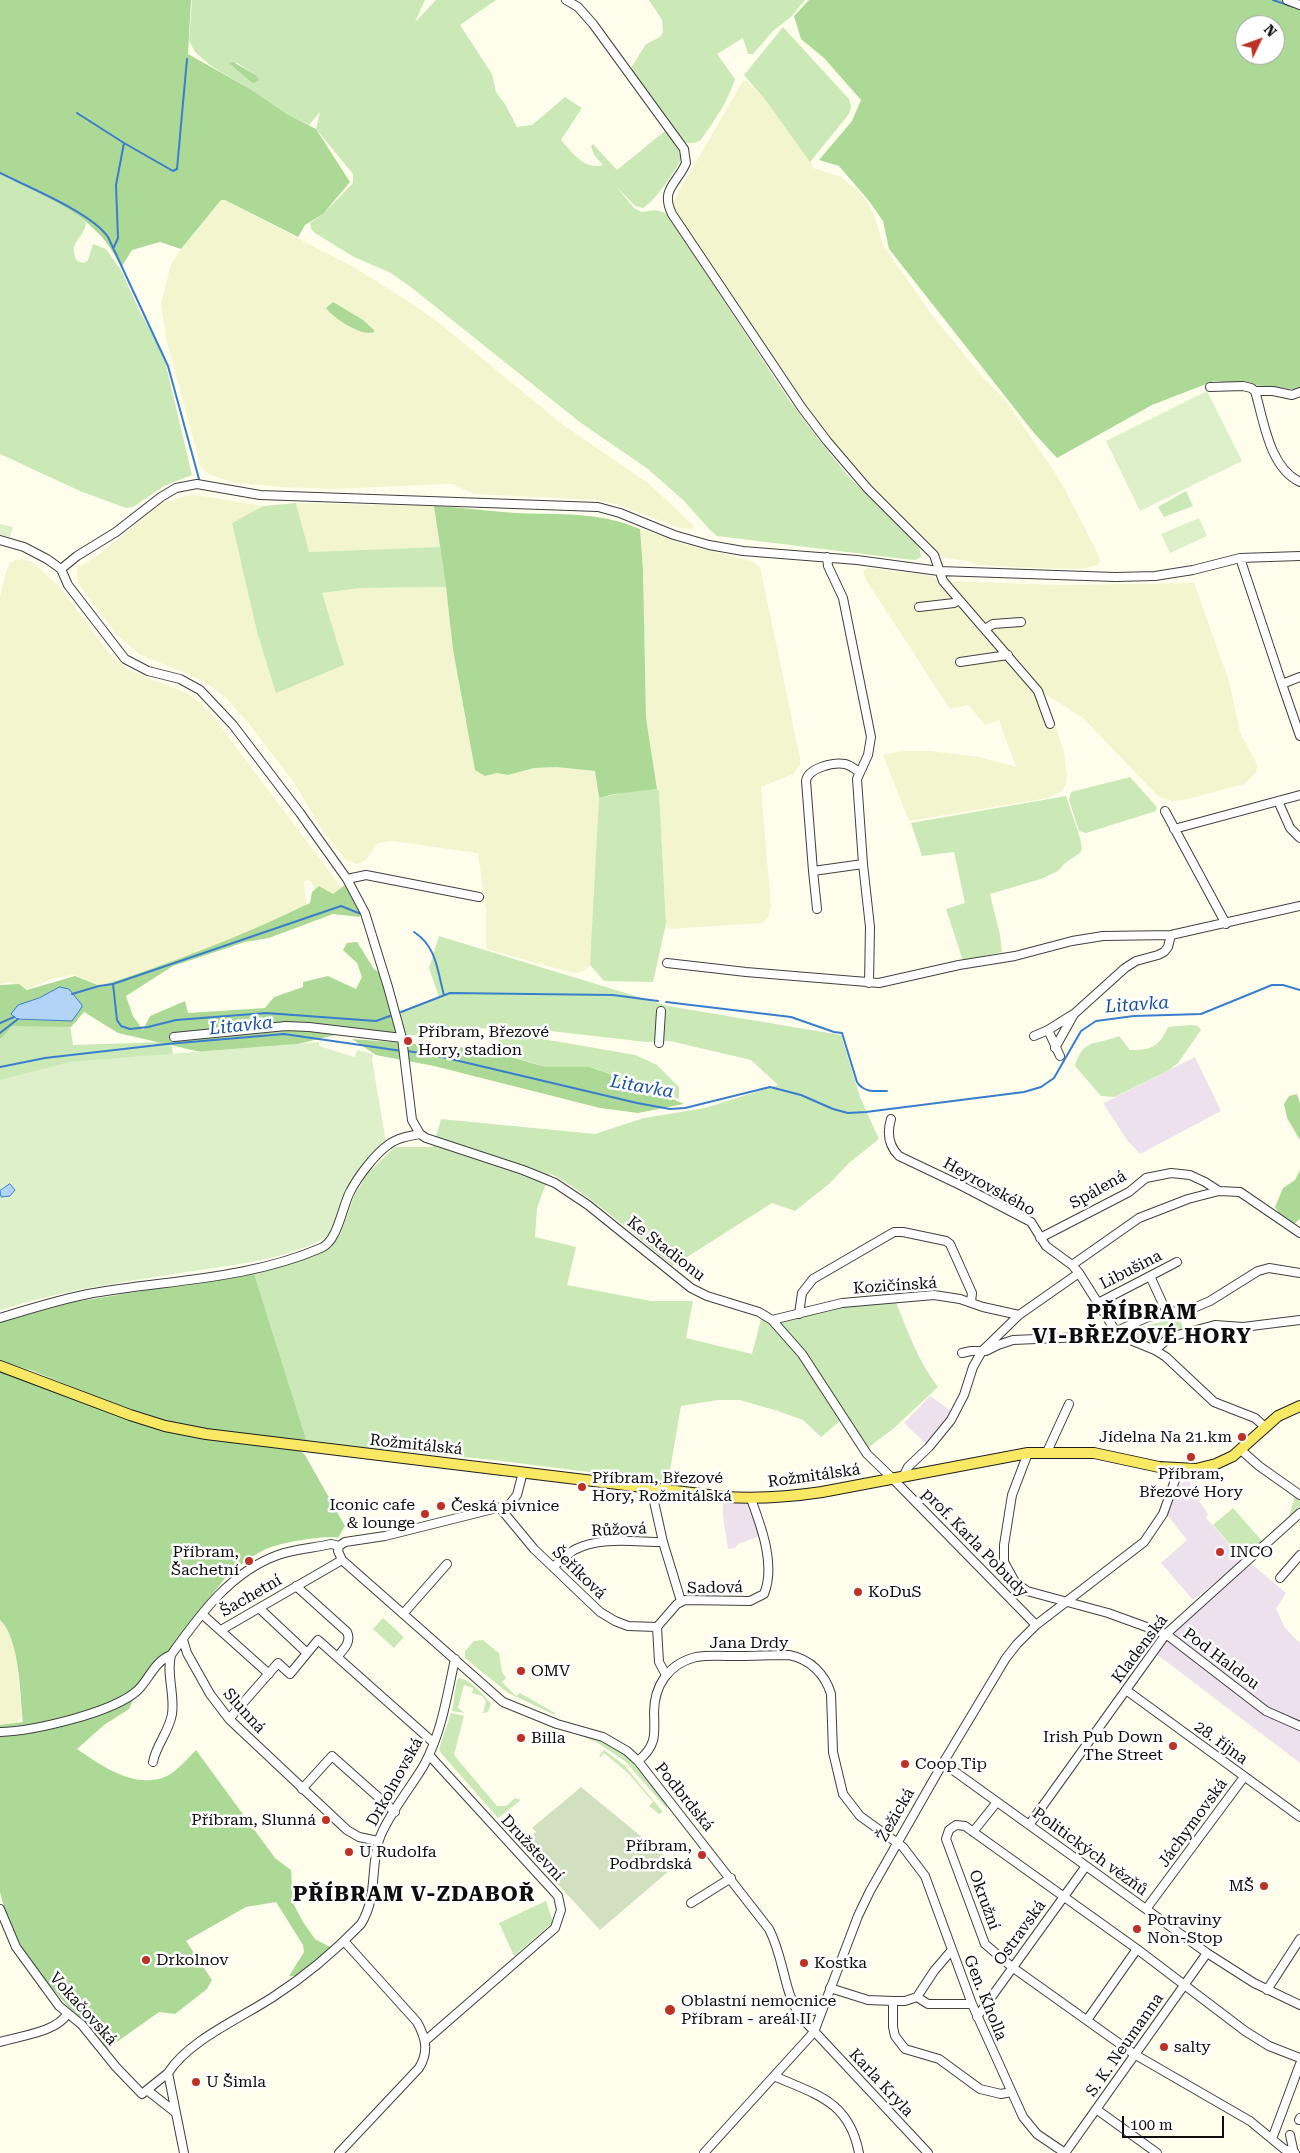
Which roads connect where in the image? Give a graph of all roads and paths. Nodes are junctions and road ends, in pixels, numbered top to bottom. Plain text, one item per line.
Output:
1 (566, 0) edge
2 (1287, 0) edge
3 (1300, 5) edge
4 (1210, 387) dead end
5 (1255, 391) junction
6 (1300, 392) edge
7 (1300, 482) edge
8 (0, 540) edge
9 (1300, 556) edge
10 (827, 557) junction
11 (1240, 558) junction
12 (61, 569) junction
13 (939, 571) junction
14 (959, 600) junction
15 (919, 606) dead end
16 (1020, 622) dead end
17 (985, 629) junction
18 (1008, 655) junction
19 (960, 662) dead end
20 (1300, 677) edge
21 (1282, 684) junction
22 (1050, 724) dead end
23 (1300, 736) edge
24 (859, 772) junction
25 (1300, 795) edge
26 (1278, 801) junction
27 (1165, 811) dead end
28 (1174, 829) junction
29 (1300, 838) edge
30 (863, 864) junction
31 (813, 871) junction
32 (346, 879) junction
33 (479, 897) dead end
34 (1298, 907) edge
35 (817, 909) dead end
36 (1226, 924) junction
37 (1171, 935) junction
38 (667, 963) dead end
39 (869, 983) junction
40 (661, 1011) dead end
41 (1074, 1014) junction
42 (1048, 1030) junction
43 (1034, 1036) dead end
44 (174, 1037) dead end
45 (402, 1042) junction
46 (659, 1043) dead end
47 (1055, 1048) junction
48 (1060, 1056) dead end
49 (891, 1119) dead end
50 (420, 1134) junction
51 (1219, 1191) junction
52 (1300, 1233) edge
53 (1040, 1238) junction
54 (1177, 1262) dead end
55 (1072, 1265) junction
56 (1079, 1274) junction
57 (1300, 1274) edge
58 (1150, 1276) junction
59 (971, 1302) junction
60 (1098, 1303) junction
61 (1166, 1313) junction
62 (799, 1314) junction
63 (1019, 1315) junction
64 (0, 1318) edge
65 (772, 1320) junction
66 (1300, 1320) edge
67 (1114, 1331) junction
68 (982, 1350) junction
69 (1155, 1350) junction
70 (962, 1353) dead end
71 (0, 1366) edge
72 (1069, 1404) dead end
73 (1300, 1406) edge
74 (1265, 1427) junction
75 (1241, 1450) junction
76 (1047, 1452) junction
77 (1028, 1453) junction
78 (1179, 1469) junction
79 (523, 1472) junction
80 (898, 1478) junction
81 (651, 1488) junction
82 (1300, 1495) edge
83 (751, 1499) junction
84 (500, 1508) junction
85 (1300, 1513) edge
86 (663, 1542) junction
87 (338, 1546) junction
88 (1300, 1555) edge
89 (342, 1560) junction
90 (448, 1564) dead end
91 (553, 1567) junction
92 (1280, 1578) dead end
93 (296, 1586) junction
94 (681, 1601) junction
95 (1066, 1602) junction
96 (259, 1608) junction
97 (202, 1614) junction
98 (403, 1614) junction
99 (1036, 1625) junction
100 (657, 1627) junction
101 (221, 1630) junction
102 (1166, 1634) junction
103 (183, 1640) junction
104 (308, 1653) junction
105 (171, 1655) junction
106 (337, 1657) junction
107 (455, 1659) junction
108 (268, 1674) junction
109 (666, 1675) junction
110 (1126, 1690) junction
111 (229, 1719) junction
112 (1300, 1726) edge
113 (0, 1732) edge
114 (434, 1743) junction
115 (429, 1756) junction
116 (638, 1761) junction
117 (153, 1762) dead end
118 (943, 1763) junction
119 (1244, 1777) junction
120 (302, 1789) junction
121 (997, 1802) junction
122 (395, 1812) junction
123 (1300, 1817) edge
124 (1030, 1825) junction
125 (973, 1832) junction
126 (378, 1841) junction
127 (897, 1842) junction
128 (1086, 1866) junction
129 (731, 1878) junction
130 (1064, 1896) junction
131 (692, 1903) dead end
132 (0, 1909) edge
133 (1146, 1909) junction
134 (1300, 1939) edge
135 (344, 1941) junction
136 (1137, 1949) junction
137 (951, 1951) junction
138 (1207, 1953) junction
139 (1012, 1967) junction
140 (1184, 1985) junction
141 (830, 1988) junction
142 (1267, 1990) junction
143 (917, 1997) junction
144 (893, 2001) junction
145 (972, 2004) junction
146 (793, 2005) junction
147 (1300, 2005) edge
148 (823, 2006) junction
149 (67, 2014) junction
150 (977, 2017) junction
151 (1087, 2020) junction
152 (814, 2032) junction
153 (425, 2041) junction
154 (0, 2042) edge
155 (1134, 2054) junction
156 (1300, 2058) edge
157 (1300, 2064) edge
158 (168, 2073) junction
159 (774, 2076) junction
160 (144, 2092) junction
161 (1011, 2092) junction
162 (1096, 2109) junction
163 (175, 2112) junction
164 (1290, 2136) dead end
165 (1272, 2139) junction
166 (184, 2153) edge
167 (339, 2153) edge
168 (704, 2153) edge
169 (859, 2153) edge
170 (928, 2153) edge
171 (1065, 2153) edge
172 (1157, 2153) edge
173 (1294, 2153) edge

1 - 13 street
2 - 3 street
4 - 5 street
5 - 6 street
5 - 7 street
8 - 12 street
9 - 11 street
10 - 12 street
10 - 13 street
10 - 24 street
11 - 13 street
11 - 21 street
12 - 32 street
13 - 14 street
14 - 15 street
14 - 17 street
16 - 17 street
17 - 18 street
18 - 19 street
18 - 22 street
20 - 21 street
21 - 23 street
24 - 30 street
24 - 31 street
25 - 26 street
26 - 28 street
26 - 29 street
27 - 28 street
28 - 36 street
30 - 31 street
30 - 39 street
31 - 35 street
32 - 33 street
32 - 45 street
34 - 36 street
36 - 37 street
37 - 39 street
37 - 41 street
38 - 39 street
40 - 46 street
41 - 42 street
41 - 47 street
42 - 43 street
42 - 47 street
44 - 45 street
45 - 50 street
47 - 48 street
49 - 53 street, Heyrovského
50 - 64 street
50 - 65 street, Ke Stadionu
51 - 52 street
51 - 53 street, Spálená
51 - 55 street
53 - 55 street, Heyrovského
54 - 58 street, Libušina
55 - 56 street, Heyrovského
56 - 60 street, Heyrovského
56 - 63 street
57 - 61 street
58 - 60 street, Libušina
58 - 61 street
59 - 62 street, Kozičínská
59 - 62 street
59 - 63 street, Kozičínská
60 - 67 street, Heyrovského
61 - 67 street
62 - 65 street, Kozičínská
63 - 68 street
65 - 80 street, Ke Stadionu
66 - 69 street
67 - 68 street
67 - 69 street
68 - 70 street
68 - 80 street
69 - 74 street
71 - 79 main road, Rožmitálská
72 - 76 street
73 - 74 main road, Rožmitálská
74 - 75 main road, Rožmitálská
75 - 78 main road, Rožmitálská
75 - 82 street
76 - 77 main road, Rožmitálská
76 - 78 main road, Rožmitálská
77 - 80 main road, Rožmitálská
77 - 95 street, Pod Haldou
78 - 95 street, Žežická
79 - 81 main road, Rožmitálská
79 - 84 street
80 - 83 main road, Rožmitálská
80 - 99 street, prof. Karla Pobudy
81 - 83 main road, Rožmitálská
81 - 86 street
83 - 94 street, Sadová
84 - 87 street, Šachetní
84 - 91 street, Šeříková
85 - 102 street, Kladenská
86 - 91 street, Růžová
86 - 94 street
87 - 89 street
87 - 97 street, Šachetní
88 - 92 street
89 - 93 street, Šachetní
89 - 98 street
90 - 98 street
91 - 100 street, Šeříková
93 - 96 street, Šachetní
93 - 106 street, Šachetní
94 - 100 street, Sadová
95 - 99 street, Žežická
95 - 102 street, Pod Haldou
96 - 101 street, Šachetní
96 - 104 street
97 - 101 street, Šachetní
97 - 103 street, Šachetní
98 - 107 street
99 - 118 street, Žežická
100 - 109 street
101 - 108 street, Šachetní
102 - 110 street, Kladenská
102 - 112 street, Pod Haldou
103 - 105 street, Šachetní
103 - 111 street, Slunná
104 - 106 street
104 - 108 street
105 - 113 street, Šachetní
105 - 117 street
106 - 114 street
107 - 114 street, Drkolnovská
107 - 116 street, Podbrdská
108 - 111 street
109 - 116 street, Jana Drdy
109 - 127 street, Jana Drdy
110 - 119 street, 28. října
110 - 124 street, Kladenská
111 - 120 street, Slunná
114 - 115 street, Drkolnovská
115 - 122 street, Drkolnovská
115 - 153 street, Družstevní
116 - 129 street, Podbrdská
118 - 121 street, Politických vězňů
118 - 127 street, Žežická
119 - 123 street, 28. října
119 - 133 street, Jáchymovská
120 - 122 street
120 - 126 street, Slunná
121 - 124 street, Politických vězňů
121 - 125 street
122 - 126 street, Drkolnovská
124 - 128 street, Politických vězňů
125 - 130 street, Okružní
125 - 139 street, Okružní
126 - 135 street, Drkolnovská
127 - 137 street, Gen. Kholla
127 - 141 street, Žežická
128 - 130 street, Ostravská
128 - 133 street, Politických vězňů
129 - 131 street
129 - 146 street, Podbrdská
130 - 136 street, Okružní
130 - 139 street, Ostravská
132 - 149 street, Vokačovská
133 - 138 street, Politických vězňů
134 - 142 street
135 - 153 street
135 - 158 street, Drkolnovská
136 - 140 street, Okružní
136 - 151 street
137 - 143 street
137 - 145 street, Gen. Kholla
138 - 140 street, S. K. Neumanna
138 - 142 street, Politických vězňů
139 - 150 street, Ostravská
139 - 151 street, Okružní
140 - 155 street, S. K. Neumanna
140 - 156 street, Okružní
141 - 144 street
141 - 148 street, Žežická
142 - 147 street, Politických vězňů
143 - 144 street
143 - 145 street
144 - 161 street
145 - 150 street, Gen. Kholla
146 - 148 street
146 - 152 street, Podbrdská
148 - 152 street, Žežická
149 - 154 street
149 - 160 street, Vokačovská
150 - 161 street, Gen. Kholla
151 - 155 street, Okružní
152 - 159 street, Žežická
152 - 170 street, Karla Kryla
153 - 167 street
155 - 162 street, S. K. Neumanna
155 - 165 street, Okružní
157 - 165 street
158 - 160 street
158 - 163 street
159 - 168 street, Žežická
159 - 169 street
160 - 163 street, Vokačovská
161 - 171 street, Gen. Kholla
162 - 171 street, S. K. Neumanna
162 - 172 street
163 - 166 street
164 - 173 street
165 - 173 street, Okružní

